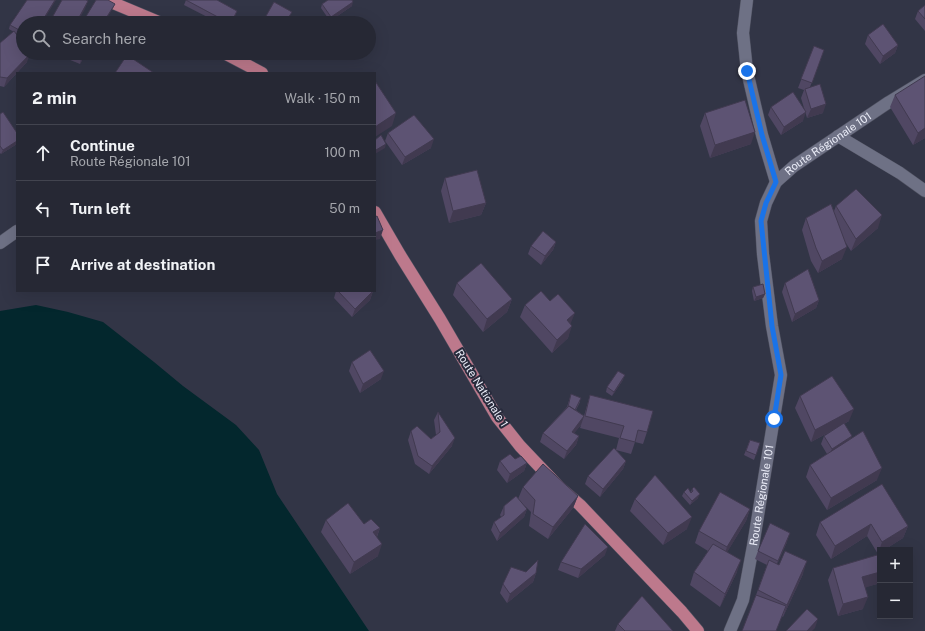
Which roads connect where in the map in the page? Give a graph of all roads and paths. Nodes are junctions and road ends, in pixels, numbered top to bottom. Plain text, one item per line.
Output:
1 (106, 0) edge
2 (747, 0) edge
3 (144, 16) edge
4 (237, 60) edge
5 (260, 72) edge
6 (925, 80) edge
7 (838, 136) junction
8 (776, 182) junction
9 (925, 191) edge
10 (376, 214) edge
11 (16, 232) edge
12 (0, 243) edge
13 (698, 631) edge
14 (730, 631) edge

1 - 3 main road
2 - 8 street
4 - 5 main road
6 - 7 street, Route Régionale 101
7 - 8 street, Route Régionale 101
7 - 9 street
8 - 14 street, Route Régionale 101
10 - 13 main road, Route Nationale 1
11 - 12 street

